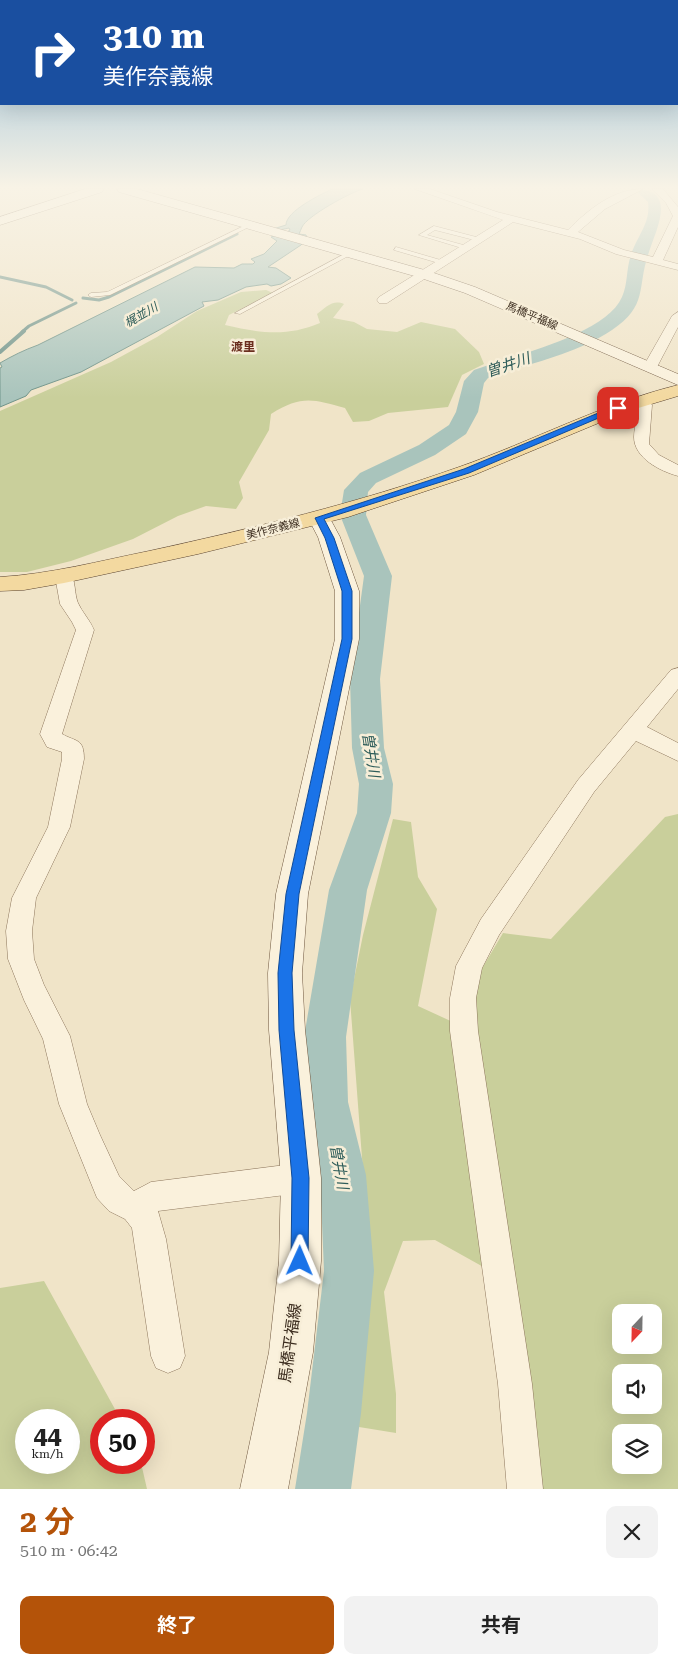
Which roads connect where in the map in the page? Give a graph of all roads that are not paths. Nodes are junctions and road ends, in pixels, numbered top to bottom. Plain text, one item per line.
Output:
1 (182, 258) edge
2 (338, 258) edge
3 (368, 258) edge
4 (430, 258) edge
5 (447, 258) edge
6 (646, 258) edge
7 (655, 261) joint
8 (442, 262) junction
9 (678, 267) edge
10 (423, 274) junction
11 (91, 295) dead end
12 (383, 300) dead end
13 (238, 313) dead end
14 (678, 316) edge
15 (650, 367) junction
16 (678, 380) edge
17 (678, 390) edge
18 (642, 400) junction
19 (678, 471) edge
20 (330, 515) junction
21 (64, 576) junction
22 (0, 584) edge
23 (678, 675) edge
24 (634, 730) junction
25 (678, 753) edge
26 (300, 1178) junction
27 (136, 1208) junction
28 (168, 1356) dead end
29 (264, 1489) edge
30 (525, 1489) edge

1 - 11 lane
2 - 13 lane
3 - 10 main road, 馬橋平福線
4 - 8 lane
5 - 8 street
6 - 7 street
7 - 9 street
8 - 10 street
10 - 12 street
10 - 15 main road, 馬橋平福線
14 - 15 street
15 - 16 main road, 馬橋平福線
17 - 18 main road, 美作奈義線
18 - 19 street
18 - 20 main road, 美作奈義線
20 - 21 main road, 美作奈義線
20 - 26 main road, 馬橋平福線
21 - 22 main road, 美作奈義線
21 - 27 street
23 - 24 street
24 - 25 street
24 - 30 street
26 - 27 street
26 - 29 main road, 馬橋平福線
27 - 28 street

